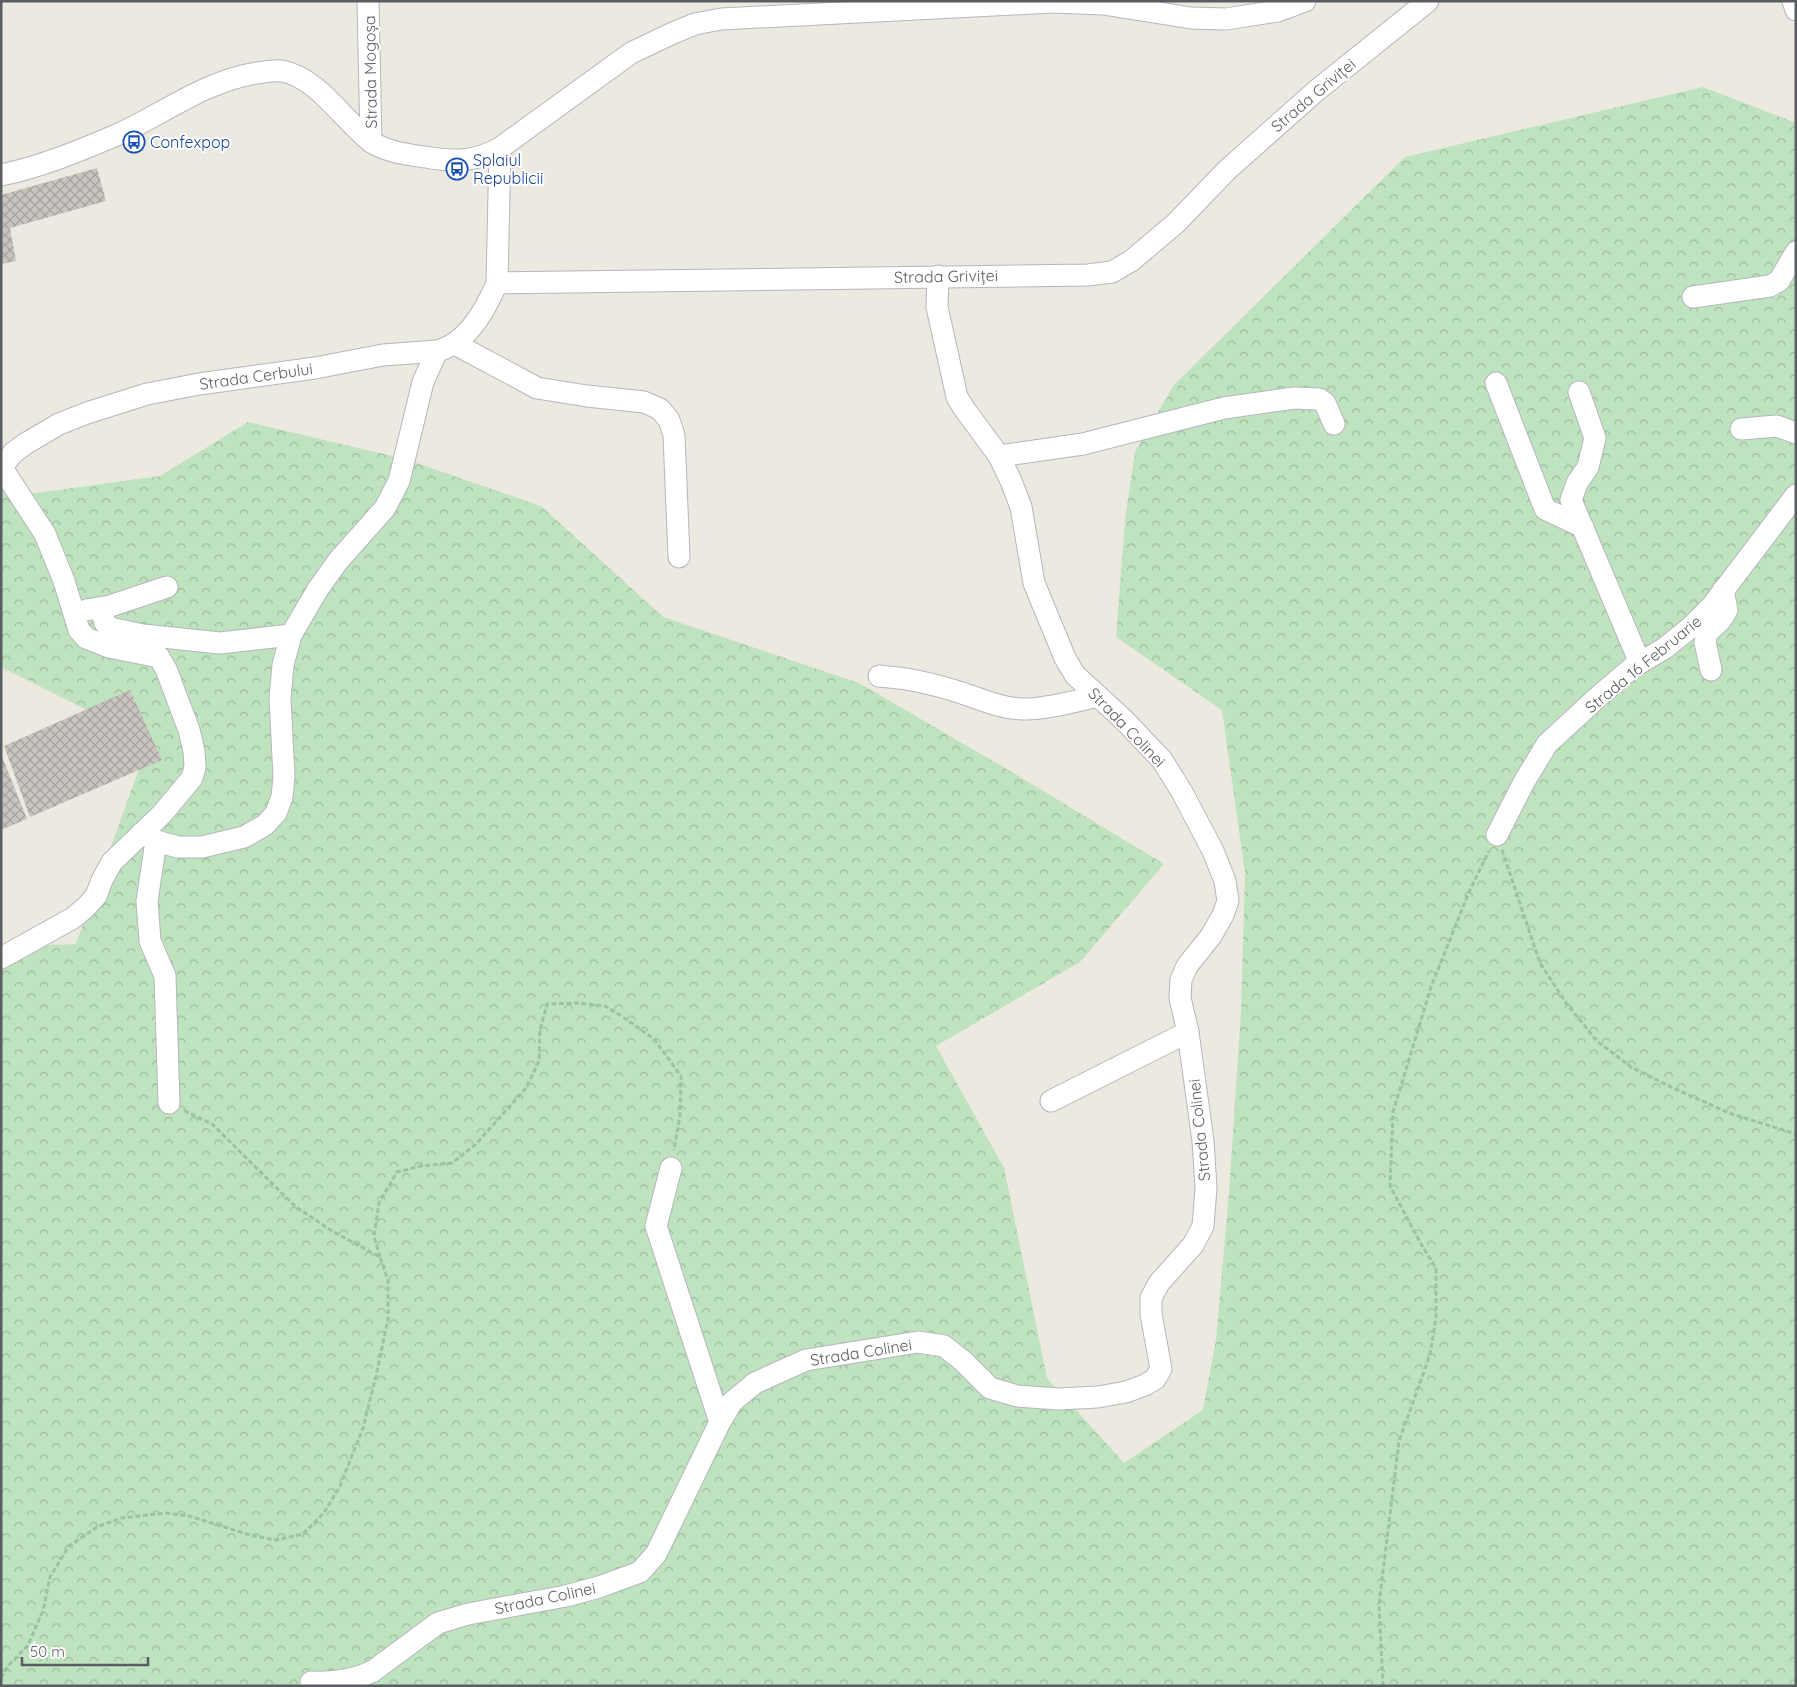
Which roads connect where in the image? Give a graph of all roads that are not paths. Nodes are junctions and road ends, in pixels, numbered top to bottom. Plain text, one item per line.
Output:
1 (368, 1) edge
2 (1305, 1) edge
3 (1428, 1) edge
4 (1793, 1) edge
5 (1017, 2) edge
6 (1796, 10) edge
7 (371, 142) junction
8 (500, 148) junction
9 (1, 175) edge
10 (1796, 252) edge
11 (938, 276) junction
12 (497, 283) junction
13 (1692, 297) dead end
14 (446, 347) junction
15 (1496, 383) dead end
16 (1579, 392) dead end
17 (1334, 424) dead end
18 (1741, 429) dead end
19 (1796, 434) edge
20 (999, 456) junction
21 (2, 468) edge
22 (1796, 495) edge
23 (1582, 527) junction
24 (679, 557) dead end
25 (167, 587) dead end
26 (1723, 590) junction
27 (101, 608) junction
28 (74, 613) junction
29 (291, 635) junction
30 (1640, 663) junction
31 (1711, 670) dead end
32 (879, 676) dead end
33 (1098, 696) junction
34 (1497, 836) road end
35 (149, 837) junction
36 (1, 958) edge
37 (1188, 1032) junction
38 (1051, 1101) dead end
39 (169, 1104) road end
40 (671, 1168) road end
41 (720, 1422) junction
42 (310, 1682) dead end

1 - 7 street, Strada Mogoșa
2 - 5 street
3 - 11 street, Strada Griviței
4 - 6 street
5 - 8 street
7 - 8 street
7 - 9 street
8 - 12 street
10 - 13 street
11 - 12 street, Strada Griviței
11 - 20 street, Strada Colinei
12 - 14 street
14 - 21 street, Strada Cerbului
14 - 24 street
14 - 29 street
15 - 23 street
16 - 23 street
17 - 20 street
18 - 19 street
20 - 33 street, Strada Colinei
21 - 28 street
22 - 26 street, Strada 16 Februarie
23 - 30 street
25 - 27 street
26 - 30 street, Strada 16 Februarie
26 - 31 street
27 - 28 street
27 - 29 street
28 - 35 street
29 - 35 street
30 - 34 street, Strada 16 Februarie
32 - 33 street
33 - 37 street, Strada Colinei
35 - 36 street
35 - 39 street
37 - 38 street
37 - 41 street, Strada Colinei
40 - 41 street
41 - 42 street, Strada Colinei

